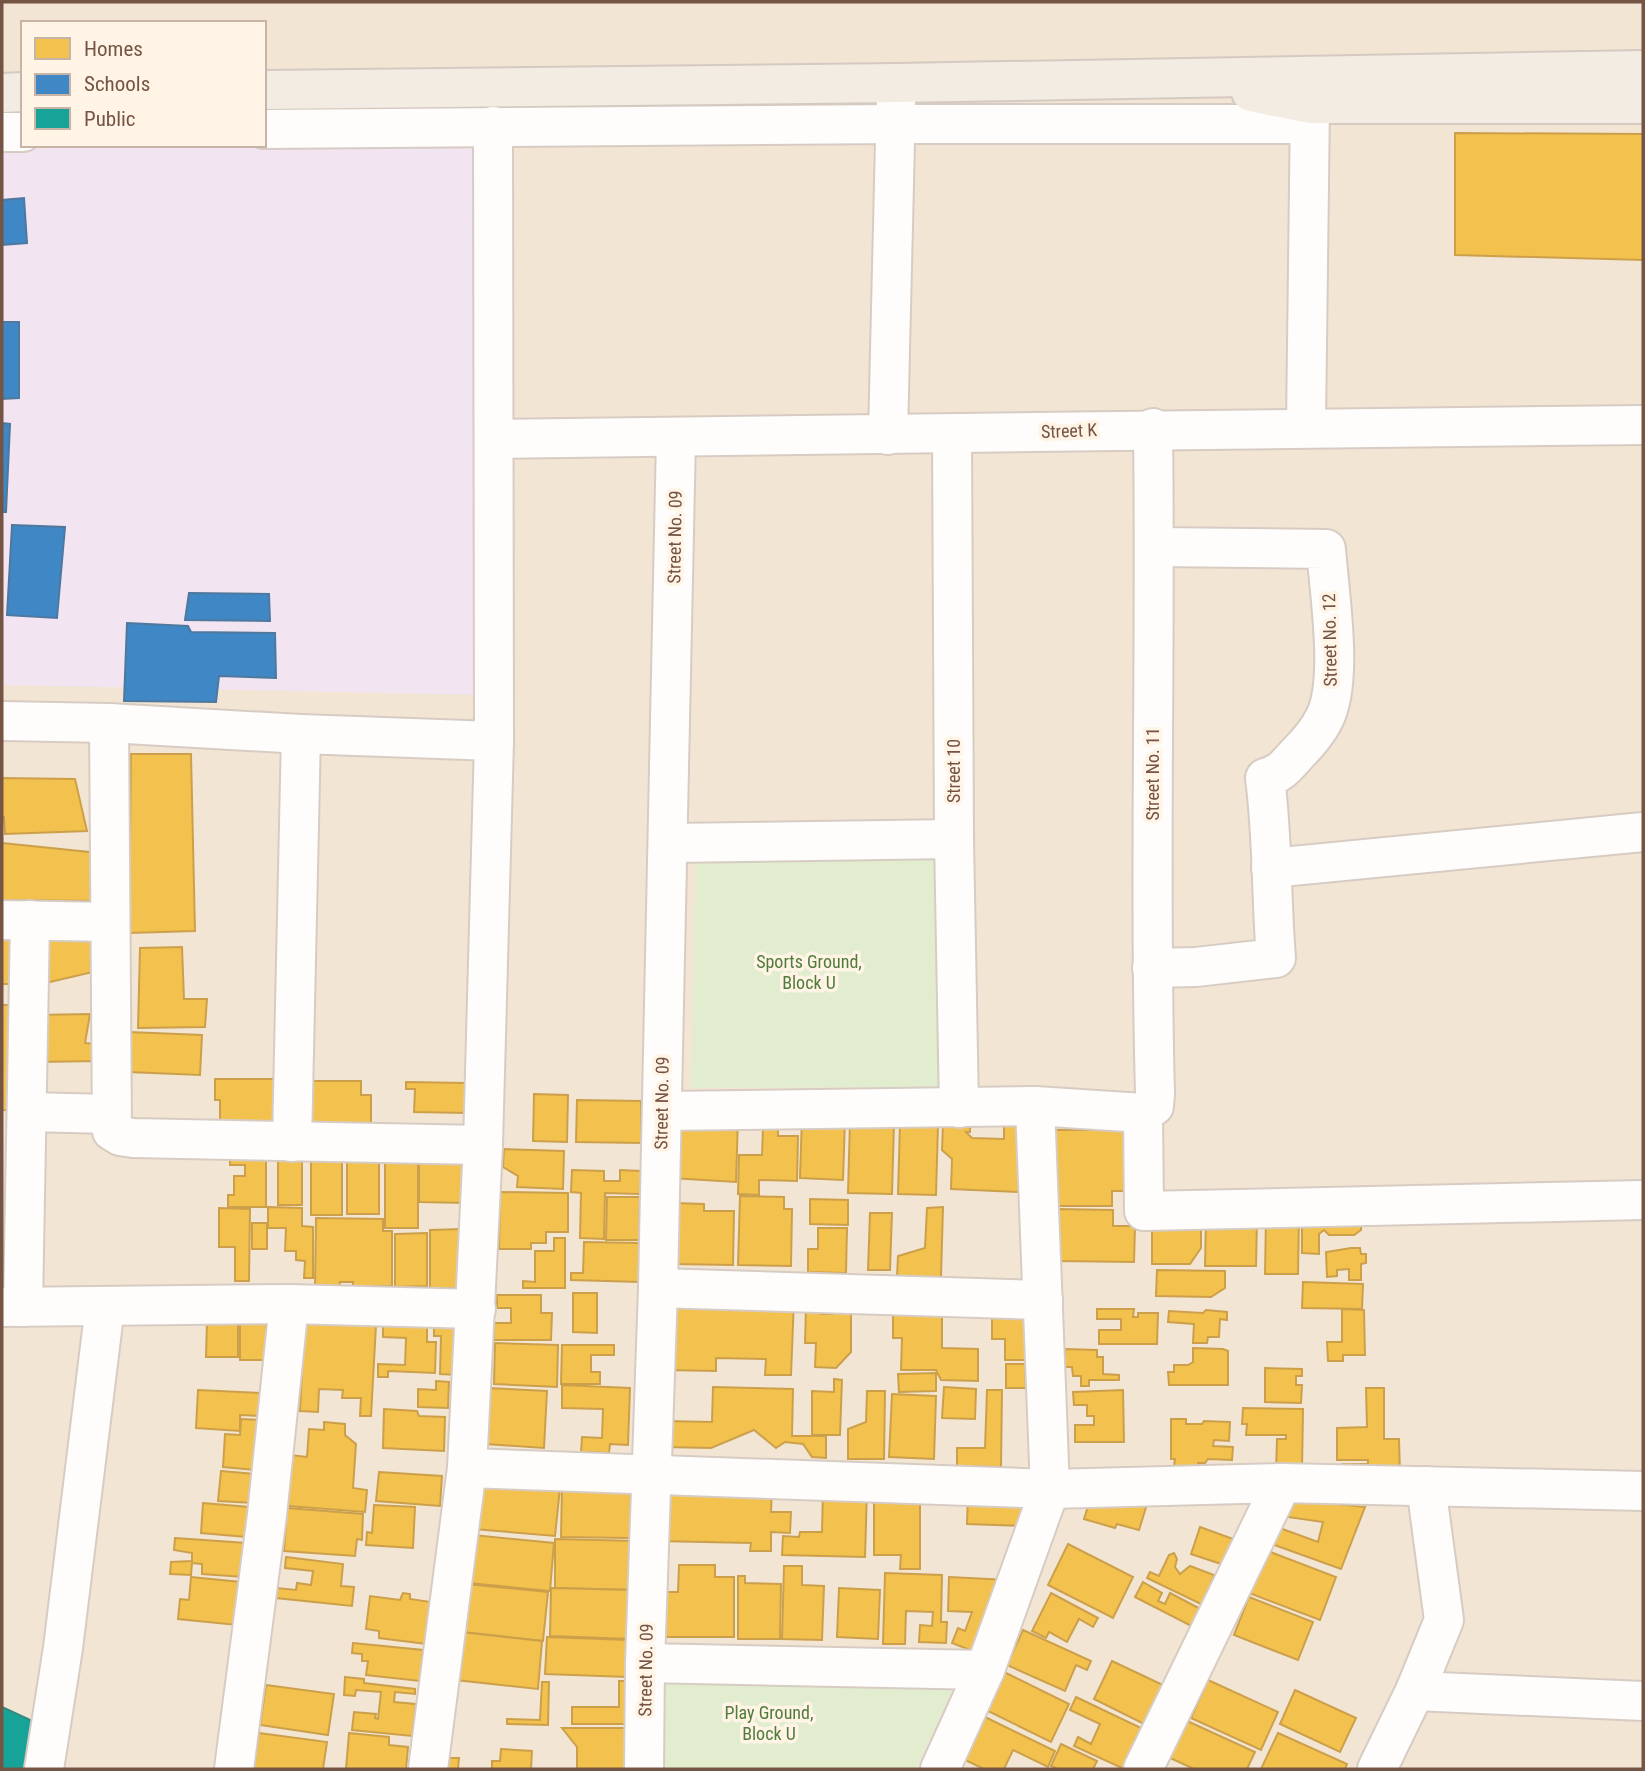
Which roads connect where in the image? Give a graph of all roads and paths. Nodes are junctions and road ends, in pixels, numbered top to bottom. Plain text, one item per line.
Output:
1 (1643, 70) edge
2 (1182, 78) junction
3 (896, 83) junction
4 (266, 90) edge
5 (21, 92) edge
6 (2, 93) edge
7 (1643, 104) edge
8 (1310, 114) junction
9 (897, 124) junction
10 (493, 126) junction
11 (266, 129) edge
12 (2, 132) edge
13 (21, 132) edge
14 (1643, 425) edge
15 (1306, 426) junction
16 (1153, 428) junction
17 (888, 435) junction
18 (952, 435) junction
19 (676, 437) junction
20 (495, 439) junction
21 (1155, 547) junction
22 (2, 721) edge
23 (109, 723) junction
24 (301, 734) junction
25 (494, 741) junction
26 (1643, 832) edge
27 (954, 839) junction
28 (669, 842) junction
29 (1270, 868) junction
30 (16, 920) edge
31 (110, 922) junction
32 (1152, 968) junction
33 (1035, 1106) junction
34 (959, 1108) junction
35 (662, 1111) junction
36 (27, 1112) junction
37 (1143, 1113) junction
38 (110, 1114) junction
39 (292, 1142) junction
40 (483, 1144) junction
41 (1643, 1200) edge
42 (658, 1287) junction
43 (1043, 1300) junction
44 (289, 1304) junction
45 (105, 1306) junction
46 (12, 1307) edge
47 (476, 1309) junction
48 (467, 1468) junction
49 (653, 1475) junction
50 (1282, 1483) junction
51 (1426, 1486) junction
52 (1050, 1489) junction
53 (1643, 1491) edge
54 (645, 1663) junction
55 (985, 1670) junction
56 (1415, 1691) junction
57 (1643, 1701) edge
58 (44, 1769) edge
59 (234, 1769) edge
60 (428, 1769) edge
61 (644, 1769) edge
62 (940, 1769) edge
63 (1143, 1769) edge
64 (1377, 1769) edge

1 - 2 main road
2 - 3 main road
2 - 8 main road
3 - 4 main road
3 - 9 street
5 - 6 main road
7 - 8 main road
8 - 9 street
8 - 15 street
9 - 10 street
9 - 17 street
10 - 11 street
10 - 20 street
12 - 13 street
14 - 15 street, Street K
15 - 16 street, Street K
16 - 18 street, Street K
16 - 21 street, Street No. 11
17 - 18 street, Street K
17 - 19 street, Street K
18 - 27 street, Street 10
19 - 20 street, Street K
19 - 28 street, Street No. 09
20 - 25 street
21 - 29 street, Street No. 12
21 - 32 street, Street No. 11
22 - 23 street
23 - 24 street
23 - 31 street
24 - 25 street
24 - 39 street
25 - 40 street
26 - 29 street
27 - 28 street
27 - 34 street, Street 10
28 - 35 street, Street No. 09
29 - 32 street, Street No. 12
30 - 31 street
30 - 36 street
31 - 38 street
32 - 37 street, Street No. 11
33 - 34 street
33 - 37 street
33 - 43 street
34 - 35 street
35 - 42 street, Street No. 09
36 - 38 street
36 - 46 street
37 - 41 street
38 - 39 street
39 - 40 street
40 - 47 street
42 - 43 street
42 - 49 street, Street No. 09
43 - 52 street
44 - 45 street
44 - 47 street
44 - 59 street
45 - 46 street
45 - 58 street
47 - 48 street
48 - 49 street
48 - 60 street
49 - 52 street
49 - 54 street, Street No. 09
50 - 51 street
50 - 52 street
50 - 63 street
51 - 53 street
51 - 56 street
52 - 55 street
54 - 55 street
54 - 61 street, Street No. 09
55 - 62 street
56 - 57 street
56 - 64 street

